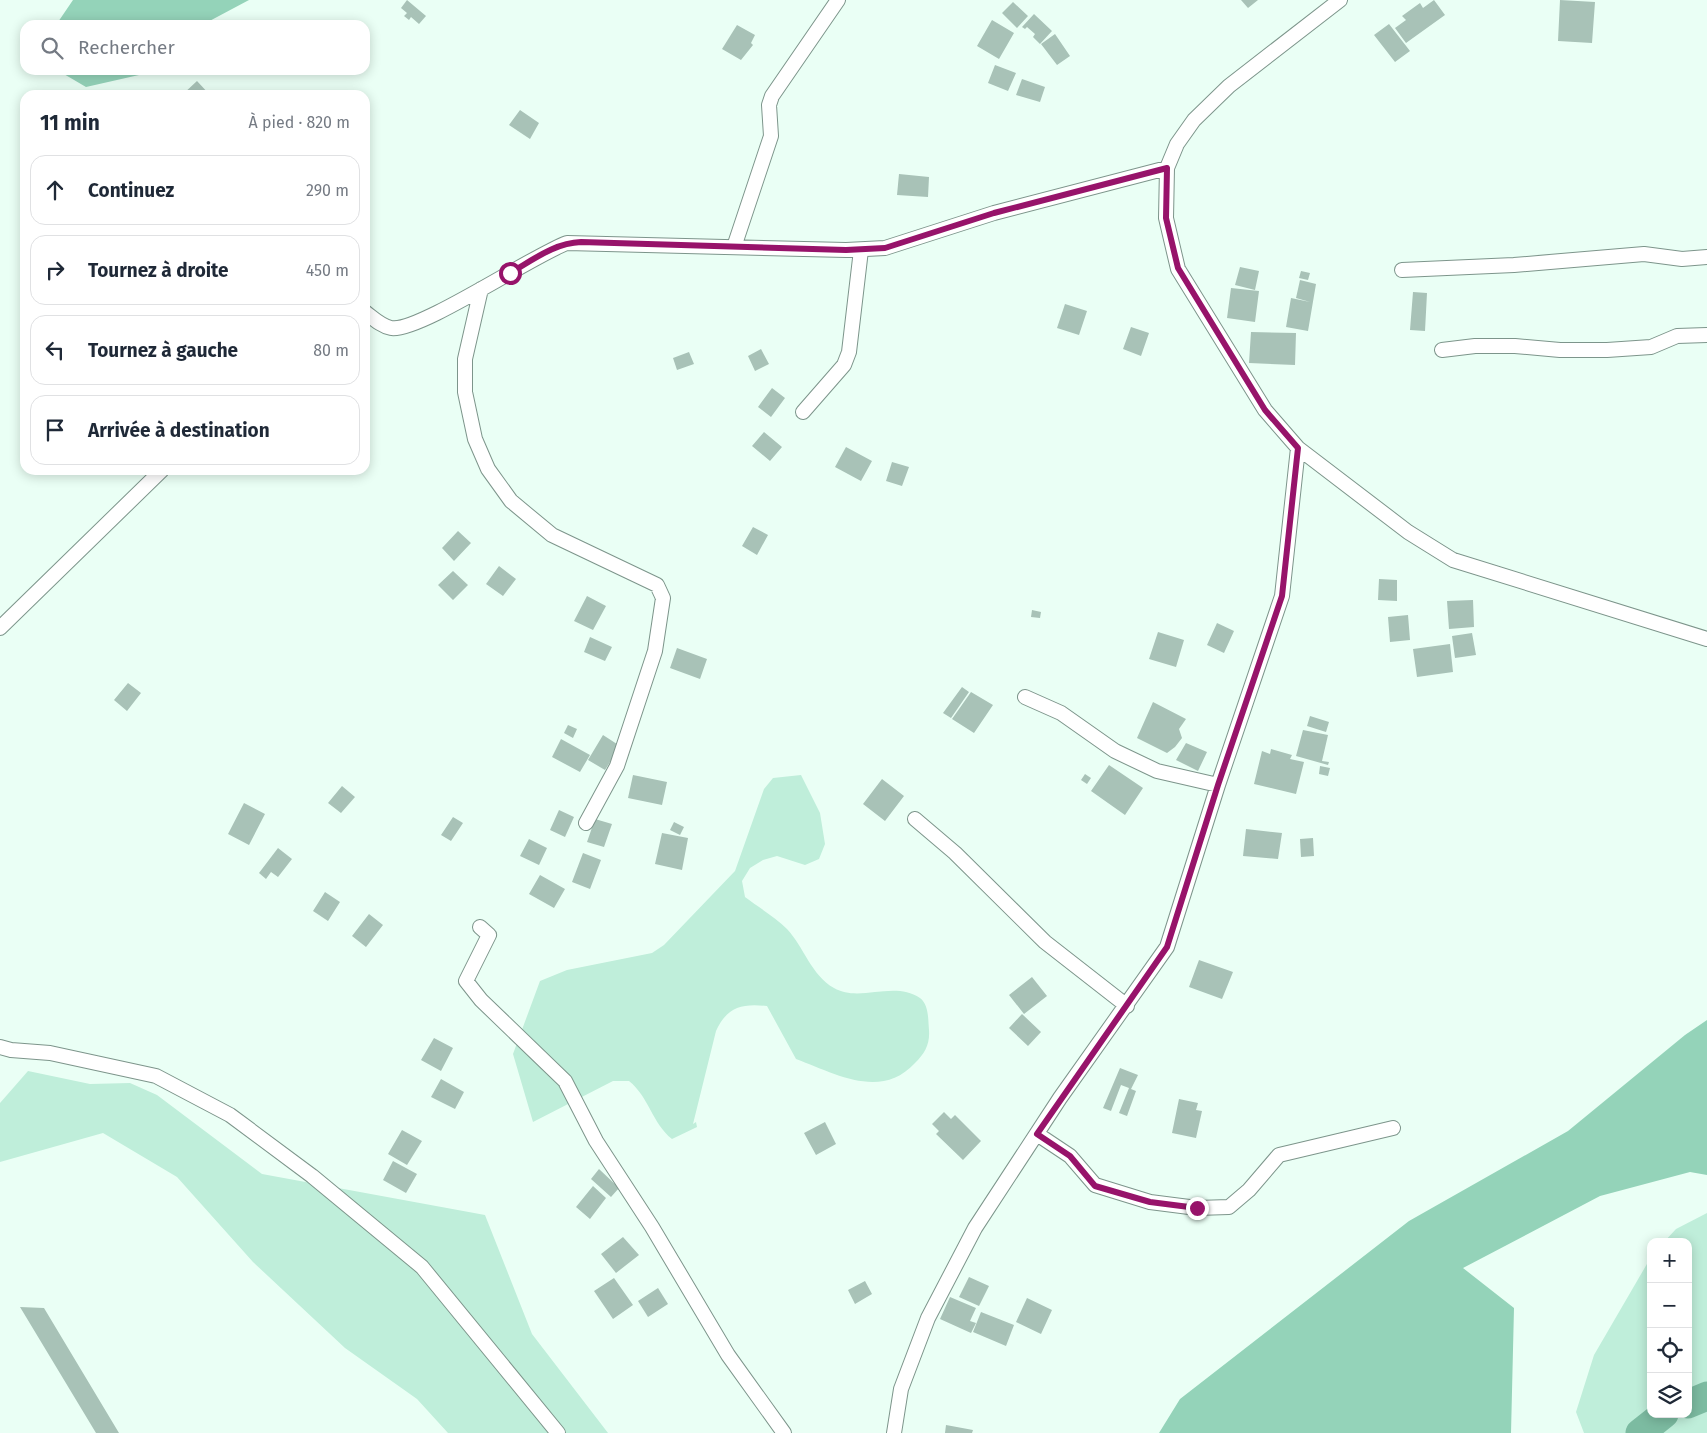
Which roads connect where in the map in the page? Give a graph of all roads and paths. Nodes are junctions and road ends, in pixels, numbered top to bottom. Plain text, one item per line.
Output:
1 (838, 0) edge
2 (1340, 0) edge
3 (1167, 168) junction
4 (734, 247) junction
5 (861, 250) junction
6 (1707, 256) edge
7 (1402, 270) dead end
8 (482, 289) junction
9 (370, 316) edge
10 (1707, 335) edge
11 (1442, 350) dead end
12 (803, 412) dead end
13 (1298, 448) junction
14 (157, 475) edge
15 (0, 628) edge
16 (1707, 639) edge
17 (1025, 697) dead end
18 (1218, 785) junction
19 (915, 819) dead end
20 (586, 823) dead end
21 (480, 927) dead end
22 (1127, 1006) junction
23 (0, 1047) edge
24 (1393, 1128) dead end
25 (1037, 1134) junction
26 (558, 1433) edge
27 (784, 1433) edge
28 (894, 1433) edge

1 - 4 street
2 - 3 street
3 - 5 street
3 - 13 street
4 - 5 street
4 - 8 street
5 - 12 street
6 - 7 street
8 - 9 street
8 - 20 street
10 - 11 street
13 - 16 street
13 - 18 street
14 - 15 street
17 - 18 street
18 - 22 street
19 - 22 street
21 - 27 street
22 - 25 street
23 - 26 street
24 - 25 street
25 - 28 street

